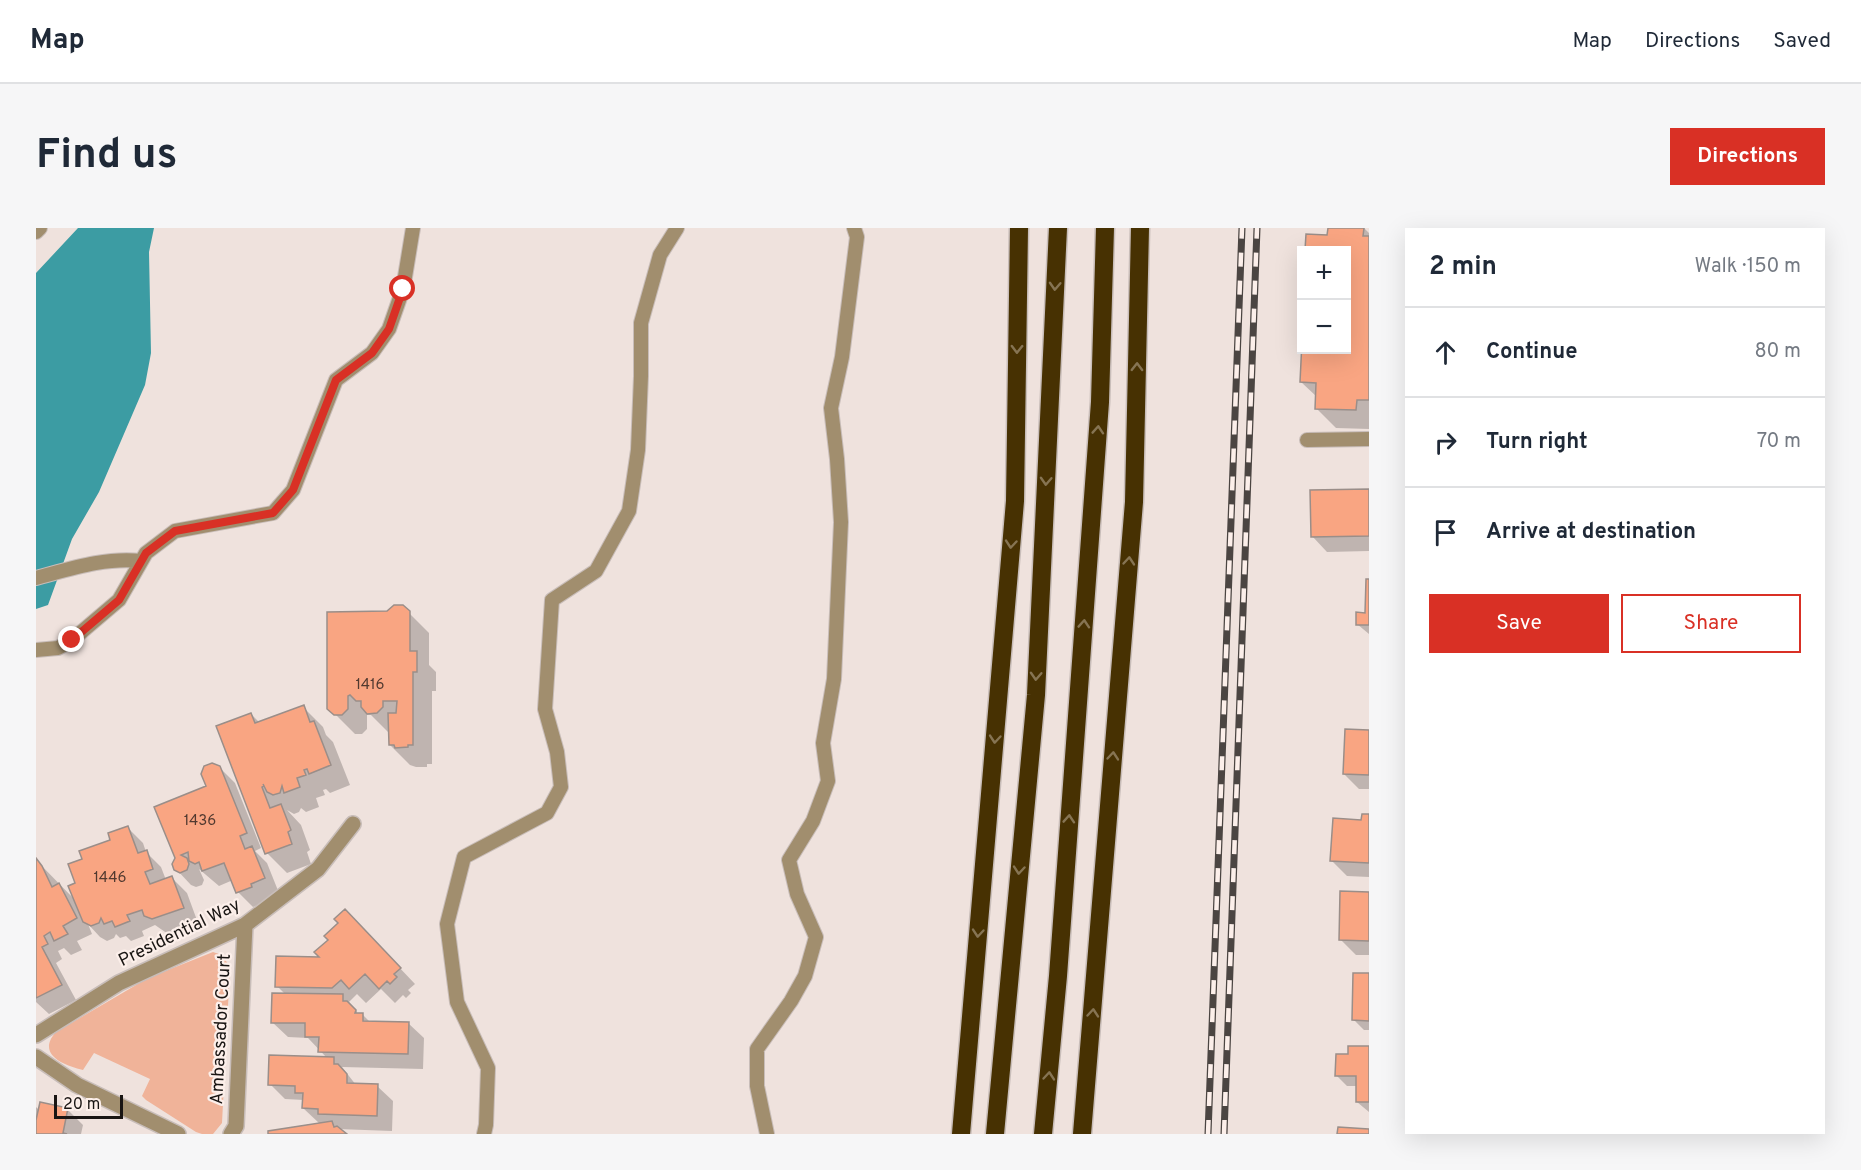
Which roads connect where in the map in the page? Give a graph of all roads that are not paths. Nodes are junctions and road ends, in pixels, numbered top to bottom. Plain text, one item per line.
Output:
1 (40, 228) edge
2 (413, 228) edge
3 (676, 228) edge
4 (854, 228) edge
5 (1019, 228) edge
6 (1058, 228) edge
7 (1105, 228) edge
8 (1140, 228) edge
9 (36, 232) edge
10 (1369, 439) edge
11 (1307, 440) dead end
12 (141, 561) junction
13 (36, 578) edge
14 (36, 650) edge
15 (353, 824) dead end
16 (245, 925) junction
17 (36, 1035) edge
18 (36, 1057) edge
19 (178, 1134) edge
20 (231, 1134) edge
21 (484, 1134) edge
22 (766, 1134) edge
23 (961, 1134) edge
24 (995, 1134) edge
25 (1043, 1134) edge
26 (1082, 1134) edge

1 - 9 lane
2 - 12 lane
3 - 21 lane
4 - 22 lane
5 -> 23 highway
6 -> 24 highway
25 -> 7 highway
26 -> 8 highway
10 - 11 lane
12 - 13 lane
12 - 14 lane
15 - 16 street, Presidential Way
16 - 17 street, Presidential Way
16 - 20 street, Ambassador Court
18 - 19 street

